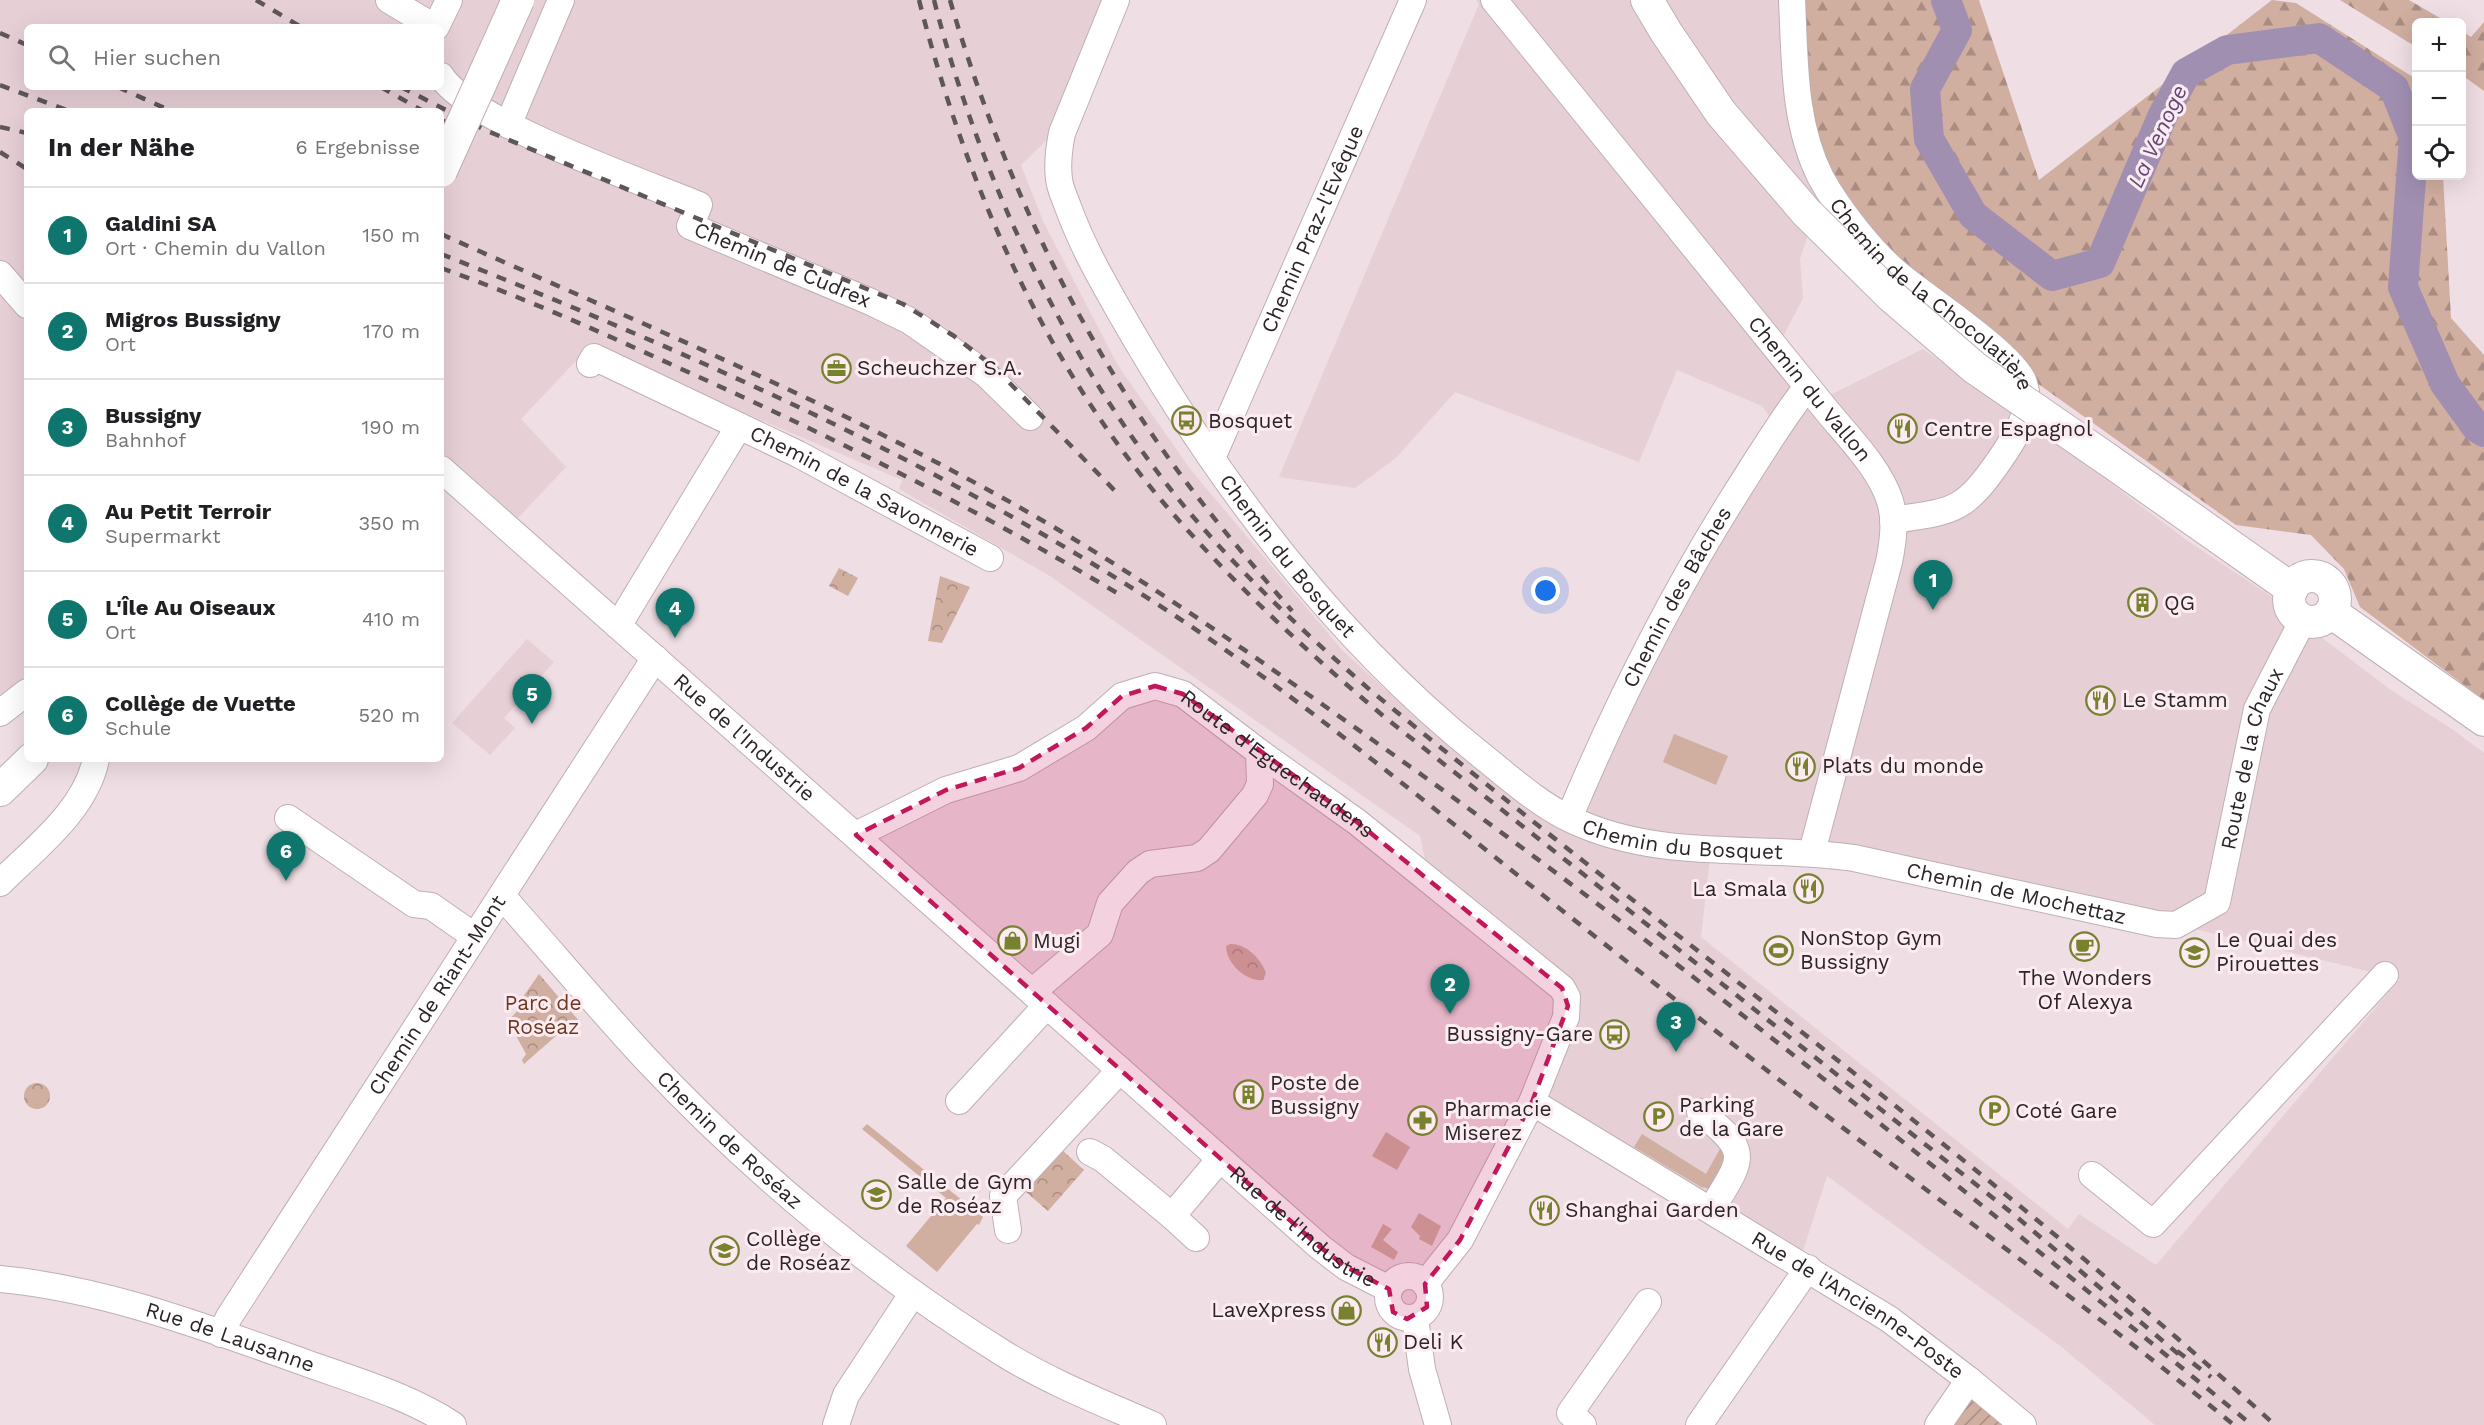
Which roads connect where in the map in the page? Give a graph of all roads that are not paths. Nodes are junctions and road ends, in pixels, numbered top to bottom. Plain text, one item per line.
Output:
1 (389, 0) edge
2 (449, 0) edge
3 (518, 0) edge
4 (561, 0) edge
5 (1116, 0) edge
6 (1413, 0) edge
7 (1494, 0) edge
8 (1647, 0) edge
9 (1792, 0) edge
10 (430, 24) edge
11 (437, 24) edge
12 (444, 79) edge
13 (508, 125) junction
14 (444, 164) edge
15 (0, 274) edge
16 (24, 302) edge
17 (590, 364) dead end
18 (1807, 387) junction
19 (1030, 417) dead end
20 (739, 426) junction
21 (1212, 458) junction
22 (444, 472) edge
23 (1893, 520) junction
24 (990, 558) dead end
25 (2292, 589) junction
26 (2317, 616) junction
27 (618, 626) junction
28 (655, 658) junction
29 (24, 694) edge
30 (0, 713) edge
31 (2484, 720) edge
32 (1259, 753) junction
33 (29, 762) edge
34 (95, 762) edge
35 (0, 790) edge
36 (288, 818) dead end
37 (1569, 819) junction
38 (856, 835) junction
39 (1812, 852) junction
40 (0, 884) edge
41 (502, 896) junction
42 (2217, 902) joint
43 (474, 936) junction
44 (2385, 975) dead end
45 (1039, 999) junction
46 (1120, 1070) junction
47 (959, 1101) dead end
48 (1532, 1102) junction
49 (1700, 1112) dead end
50 (1090, 1152) dead end
51 (1220, 1159) junction
52 (2092, 1174) dead end
53 (1711, 1210) junction
54 (1172, 1216) junction
55 (1008, 1230) dead end
56 (1196, 1238) dead end
57 (1808, 1268) junction
58 (0, 1279) edge
59 (1425, 1284) junction
60 (1389, 1289) junction
61 (913, 1293) junction
62 (1648, 1302) dead end
63 (1415, 1318) junction
64 (221, 1334) junction
65 (1969, 1380) junction
66 (453, 1425) edge
67 (836, 1425) edge
68 (1153, 1425) edge
69 (1438, 1425) edge
70 (1582, 1425) edge
71 (1700, 1425) edge
72 (1938, 1425) edge
73 (2023, 1425) edge

1 - 10 street
2 - 11 street
3 - 14 main road, bridge
4 - 13 street
5 - 21 street, Chemin du Bosquet
6 - 21 street, Chemin Praz-l'Evêque
7 - 18 street, Chemin du Vallon
8 - 25 main road, bridge
9 - 23 street, Chemin de la Chocolatière
12 - 13 street, Chemin de Cudrex
13 - 19 street, Chemin de Cudrex
15 - 16 street
17 - 20 street, Chemin de la Savonnerie
18 - 23 street, Chemin du Vallon
18 - 37 street, Chemin des Bâches
20 - 24 street, Chemin de la Savonnerie
20 - 27 street, Chemin de la Savonnerie
21 - 37 street, Chemin du Bosquet
22 - 27 street, Rue de l'Industrie
23 - 39 street, Chemin du Vallon
25 - 26 main road
25 - 26 main road
26 - 31 main road
26 - 42 street, Route de la Chaux
27 - 28 street, Rue de l'Industrie
28 - 38 street, Rue de l'Industrie
28 - 41 street, Chemin de Riant-Mont
29 - 30 street
32 - 38 street, Route d'Eguechaudens
32 - 45 street
32 - 48 street, Route d'Eguechaudens
33 - 35 main road
34 - 40 street
36 - 43 street
37 - 39 street, Chemin du Bosquet
38 - 45 street, Rue de l'Industrie
39 - 42 street, Chemin de Mochettaz
41 - 43 street, Chemin de Riant-Mont
41 - 61 street, Chemin de Roséaz
43 - 64 street, Chemin de Riant-Mont
44 - 52 street
45 - 46 street, Rue de l'Industrie
45 - 47 street
46 - 51 street, Rue de l'Industrie
46 - 55 street
48 - 53 street, Rue de l'Ancienne-Poste
48 - 59 street, Route d'Eguechaudens
49 - 53 street
50 - 54 street
51 - 54 street, Rue de l'Industrie
51 - 60 street, Rue de l'Industrie
53 - 57 street, Rue de l'Ancienne-Poste
54 - 56 street
57 - 65 street, Rue de l'Ancienne-Poste
57 - 71 street
58 - 64 street, Rue de Lausanne
59 - 60 street
59 - 63 street
60 - 63 street
61 - 67 street
61 - 68 street, Chemin de Roséaz
62 - 70 street
63 - 69 street
64 - 66 street, Rue de Lausanne
65 - 72 street
65 - 73 street, Rue de l'Ancienne-Poste

